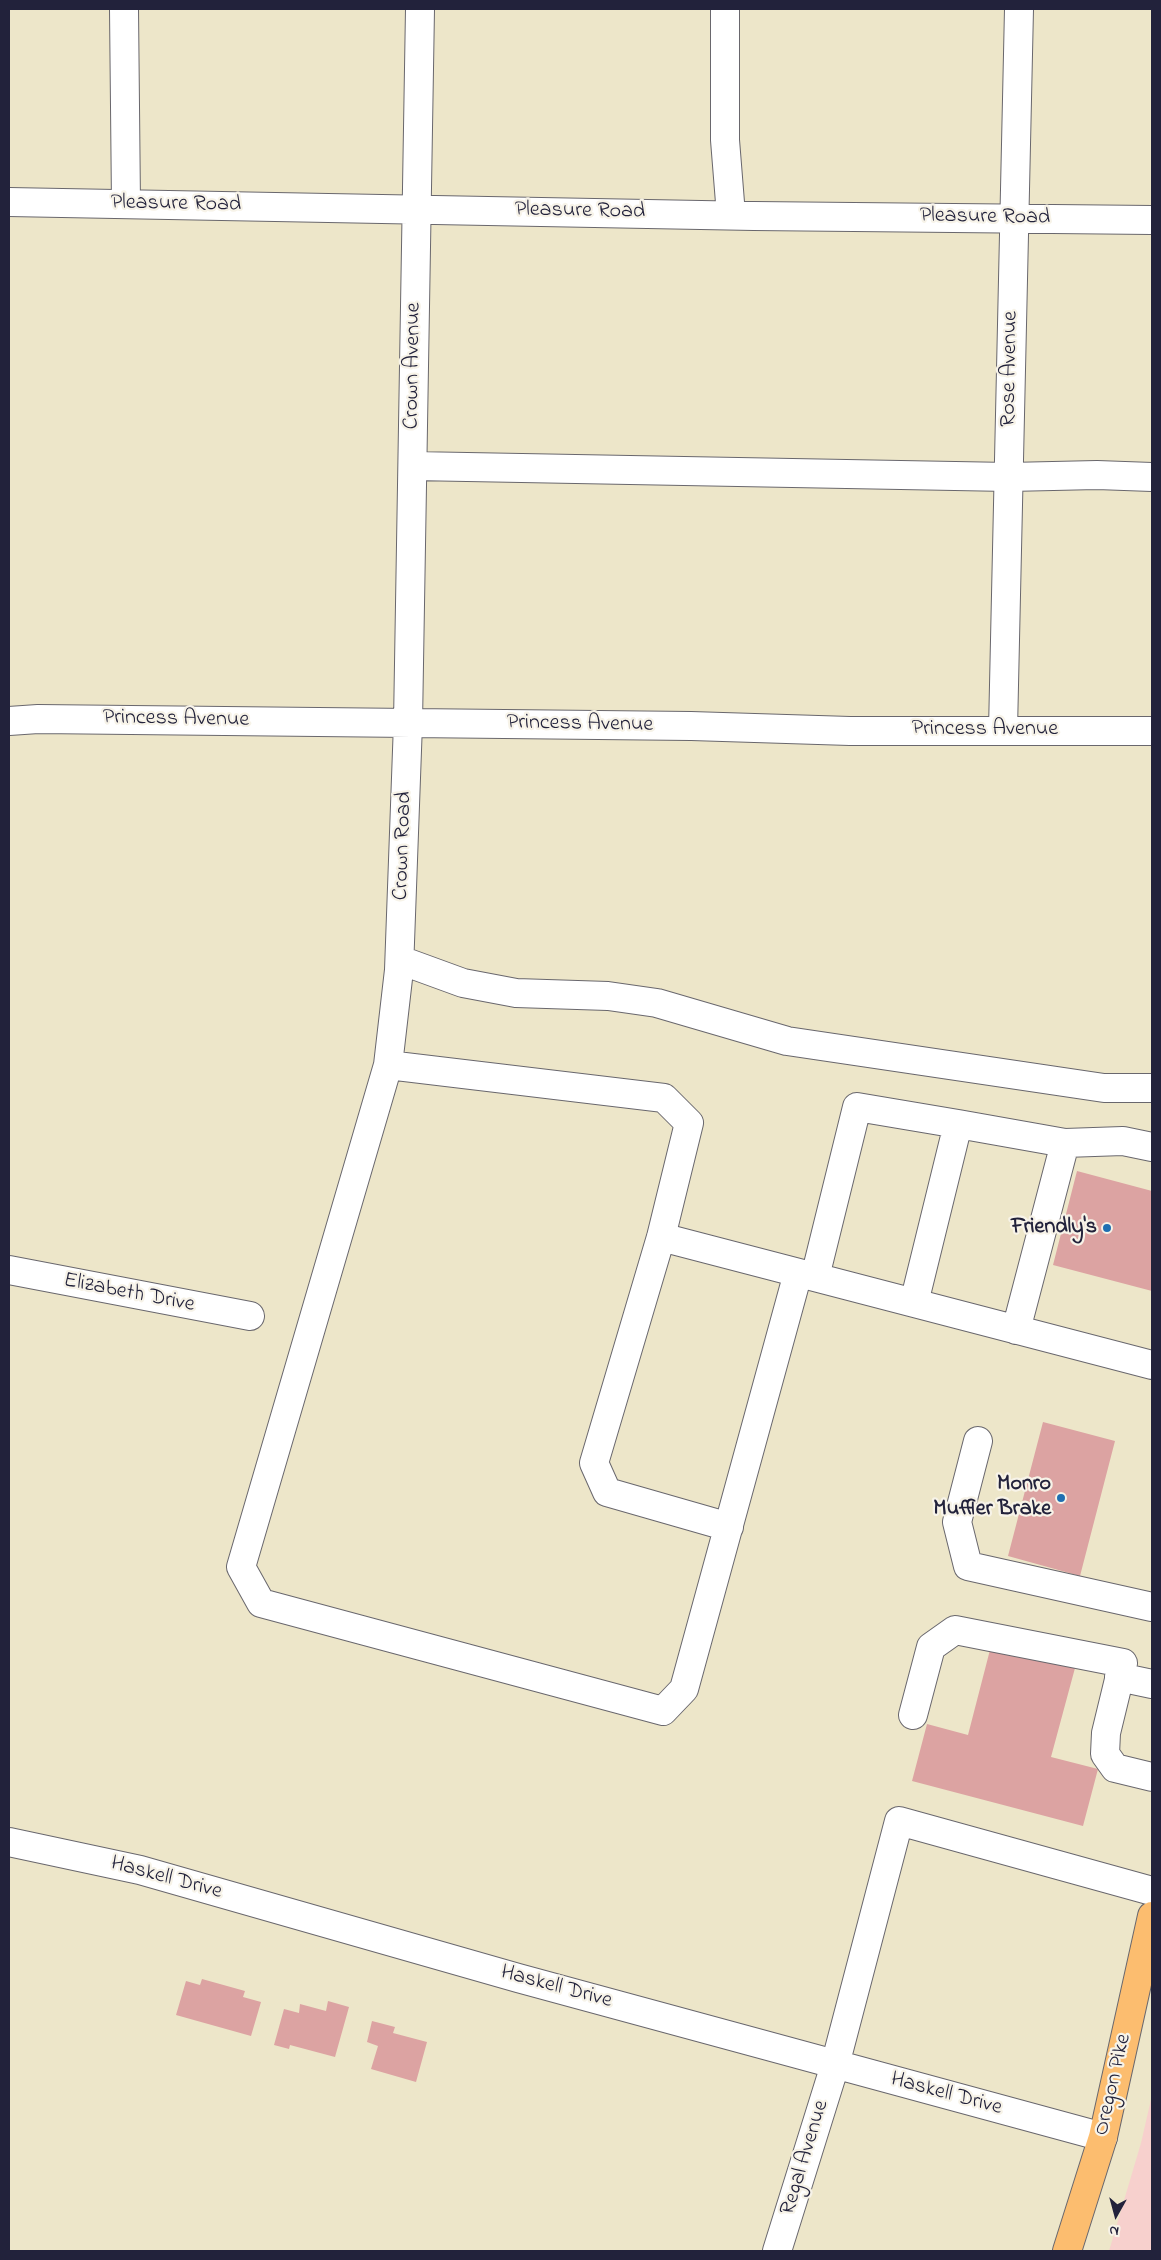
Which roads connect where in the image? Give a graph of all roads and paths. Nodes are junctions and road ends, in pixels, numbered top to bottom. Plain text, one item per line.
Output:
1 (124, 9) edge
2 (420, 9) edge
3 (725, 9) edge
4 (1019, 9) edge
5 (9, 202) edge
6 (126, 204) junction
7 (417, 209) junction
8 (731, 215) junction
9 (1014, 218) junction
10 (1152, 220) edge
11 (413, 466) junction
12 (1009, 477) junction
13 (1152, 477) edge
14 (9, 721) edge
15 (408, 723) junction
16 (1003, 730) junction
17 (1152, 731) edge
18 (400, 965) junction
19 (388, 1065) junction
20 (1152, 1088) edge
21 (958, 1124) junction
22 (1065, 1143) junction
23 (1152, 1147) edge
24 (661, 1237) junction
25 (9, 1270) edge
26 (806, 1275) junction
27 (914, 1304) junction
28 (250, 1316) dead end
29 (1016, 1330) junction
30 (1152, 1365) edge
31 (978, 1441) dead end
32 (729, 1527) junction
33 (1152, 1607) edge
34 (1119, 1677) junction
35 (1152, 1684) edge
36 (913, 1714) dead end
37 (1152, 1777) edge
38 (9, 1842) edge
39 (1152, 1891) edge
40 (1152, 1916) edge
41 (834, 2065) junction
42 (1102, 2137) junction
43 (777, 2251) edge
44 (1067, 2251) edge

1 - 6 street
2 - 7 street, Crown Avenue
3 - 8 street
4 - 9 street, Rose Avenue
5 - 6 street, Pleasure Road
6 - 7 street, Pleasure Road
7 - 8 street, Pleasure Road
7 - 11 street, Crown Avenue
8 - 9 street, Pleasure Road
9 - 10 street, Pleasure Road
9 - 12 street, Rose Avenue
11 - 12 street
11 - 15 street, Crown Avenue
12 - 13 street
12 - 16 street, Rose Avenue
14 - 15 street, Princess Avenue
15 - 16 street, Princess Avenue
15 - 18 street, Crown Road
16 - 17 street, Princess Avenue
18 - 19 street, Crown Road
18 - 20 street
19 - 24 street
19 - 32 street, Crown Road
21 - 22 street
21 - 26 street
21 - 27 street
22 - 23 street
22 - 29 street
24 - 26 street
24 - 32 street
25 - 28 street, Elizabeth Drive
26 - 27 street
26 - 32 street
27 - 29 street
29 - 30 street
31 - 33 street
34 - 35 street
34 - 36 street
34 - 37 street
38 - 41 street, Haskell Drive
39 - 41 street, Regal Avenue
40 - 42 highway, Oregon Pike
41 - 42 street, Haskell Drive
41 - 43 street, Regal Avenue
42 - 44 highway, Oregon Pike

